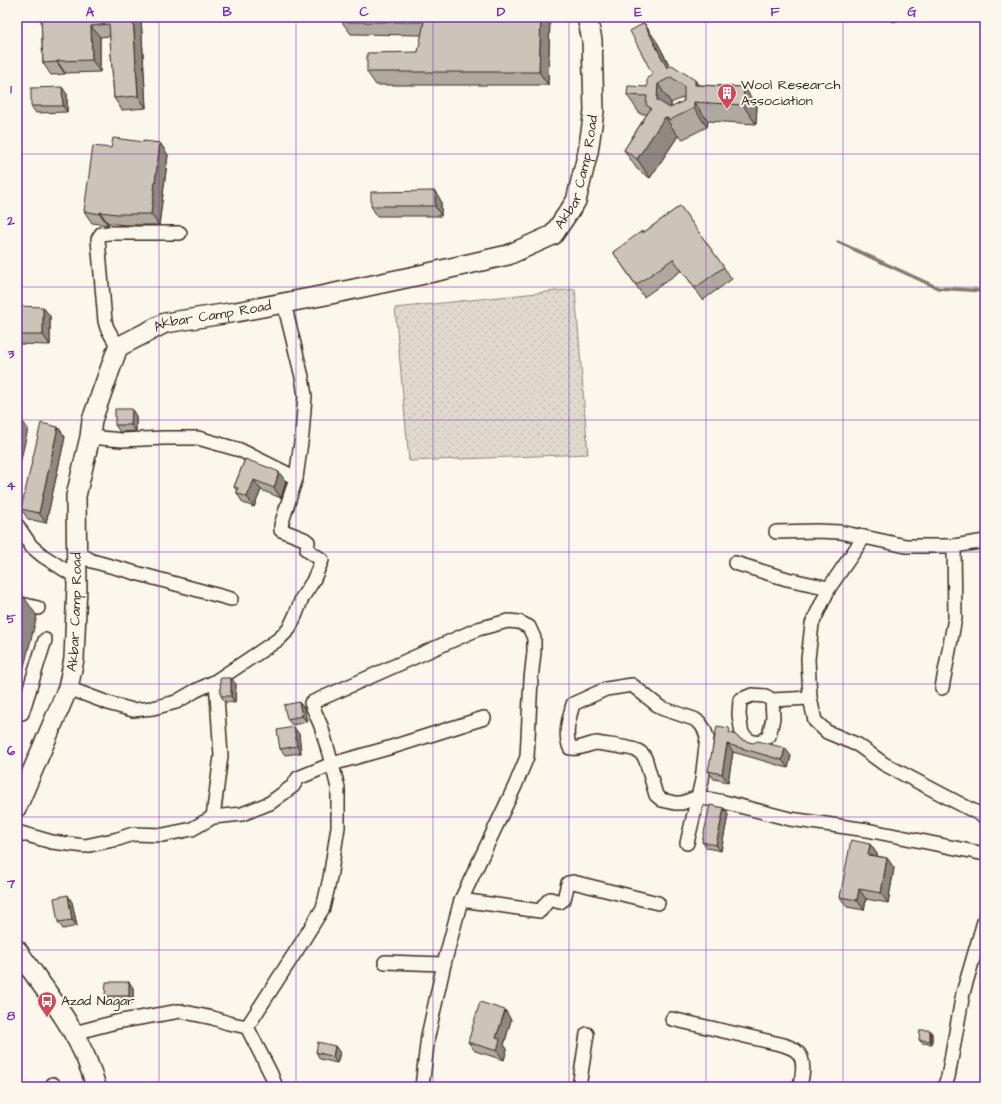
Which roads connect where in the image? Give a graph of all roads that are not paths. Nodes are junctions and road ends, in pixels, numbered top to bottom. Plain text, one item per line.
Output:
1 (587, 17) edge
2 (180, 233) dead end
3 (284, 303) junction
4 (118, 347) junction
5 (90, 437) junction
6 (296, 478) junction
7 (17, 525) edge
8 (776, 532) dead end
9 (864, 537) junction
10 (985, 540) edge
11 (954, 546) junction
12 (76, 551) junction
13 (735, 563) dead end
14 (76, 577) junction
15 (829, 588) junction
16 (231, 599) dead end
17 (17, 603) edge
18 (38, 608) dead end
19 (45, 640) dead end
20 (216, 680) junction
21 (68, 688) junction
22 (942, 688) dead end
23 (810, 698) junction
24 (772, 700) dead end
25 (17, 714) edge
26 (484, 718) dead end
27 (332, 764) junction
28 (698, 797) junction
29 (17, 807) edge
30 (213, 817) junction
31 (985, 817) edge
32 (17, 832) edge
33 (687, 843) dead end
34 (985, 854) edge
35 (461, 900) junction
36 (658, 903) dead end
37 (985, 918) edge
38 (17, 950) edge
39 (384, 962) dead end
40 (444, 964) junction
41 (672, 1019) dead end
42 (247, 1027) junction
43 (74, 1033) junction
44 (587, 1034) dead end
45 (96, 1087) edge
46 (276, 1087) edge
47 (422, 1087) edge
48 (579, 1087) edge
49 (798, 1087) edge
50 (944, 1087) edge

1 - 3 street, Akbar Camp Road
2 - 4 street
3 - 4 street, Akbar Camp Road
3 - 6 street
4 - 5 street, Akbar Camp Road
5 - 6 street
5 - 12 street, Akbar Camp Road
6 - 20 street
7 - 14 street
8 - 9 street
9 - 11 street
9 - 15 street
10 - 11 street
11 - 22 street
12 - 14 street, Akbar Camp Road
12 - 16 street
13 - 15 street
14 - 21 street, Akbar Camp Road
15 - 23 street
17 - 18 street
19 - 25 street
20 - 21 street
20 - 30 street
21 - 29 street, Akbar Camp Road
23 - 24 street
23 - 31 street
26 - 27 street
27 - 30 street
27 - 35 street
27 - 42 street
28 - 28 street
28 - 33 street
28 - 34 street
30 - 32 street
35 - 36 street
35 - 40 street
37 - 50 street
38 - 43 street
39 - 40 street
40 - 47 street
41 - 49 street
42 - 43 street
42 - 46 street
43 - 45 street
44 - 48 street

